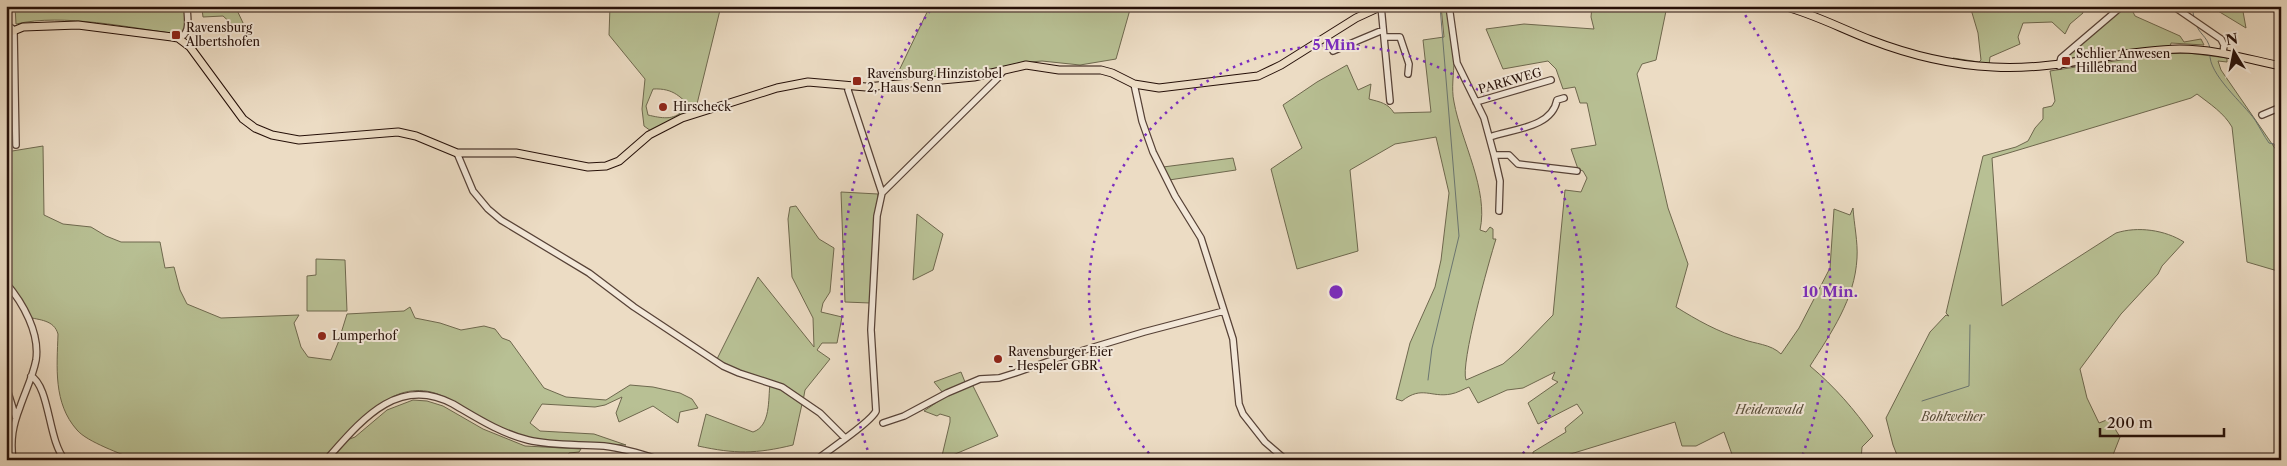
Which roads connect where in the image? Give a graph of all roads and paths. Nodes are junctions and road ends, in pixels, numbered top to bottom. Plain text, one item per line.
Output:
1 (187, 6) edge
2 (1381, 6) edge
3 (1449, 6) edge
4 (1783, 6) edge
5 (2122, 6) edge
6 (2173, 6) edge
7 (6, 24) edge
8 (14, 30) junction
9 (1383, 30) junction
10 (187, 33) junction
11 (6, 34) edge
12 (1385, 37) junction
13 (178, 38) junction
14 (190, 47) junction
15 (1333, 51) dead end
16 (2220, 52) junction
17 (2059, 66) junction
18 (2280, 66) edge
19 (1003, 71) junction
20 (1408, 74) dead end
21 (2281, 77) edge
22 (1551, 80) dead end
23 (1134, 84) junction
24 (849, 86) junction
25 (1564, 98) dead end
26 (1390, 101) dead end
27 (1476, 102) junction
28 (2281, 107) edge
29 (2262, 115) dead end
30 (1490, 137) junction
31 (16, 145) dead end
32 (457, 153) junction
33 (1494, 155) junction
34 (1577, 171) dead end
35 (882, 192) junction
36 (1499, 211) dead end
37 (6, 283) edge
38 (1224, 310) junction
39 (31, 376) junction
40 (6, 386) edge
41 (16, 418) junction
42 (883, 423) dead end
43 (844, 437) junction
44 (13, 460) edge
45 (66, 460) edge
46 (326, 460) edge
47 (660, 460) edge
48 (816, 460) edge
49 (1286, 460) edge

1 - 10 street
2 - 9 street
2 - 23 main road
3 - 27 street
4 - 17 main road
5 - 17 street
6 - 16 street
7 - 8 street
8 - 11 main road
8 - 13 main road
8 - 31 street
9 - 12 street
9 - 15 street
10 - 13 street
10 - 14 street
12 - 20 street
12 - 26 street
13 - 14 main road
14 - 32 main road
16 - 17 main road
16 - 18 main road
18 - 21 street
19 - 23 main road
19 - 24 main road
19 - 35 street
22 - 27 street, PARKWEG
23 - 38 street
24 - 32 main road
24 - 35 street
25 - 30 street
27 - 30 street
28 - 29 street
30 - 33 street
32 - 43 street
33 - 34 street
33 - 36 street
35 - 43 street
37 - 39 street
38 - 42 street
38 - 49 street
39 - 41 street
39 - 45 street
40 - 41 street
41 - 44 street
43 - 48 street
46 - 47 street

